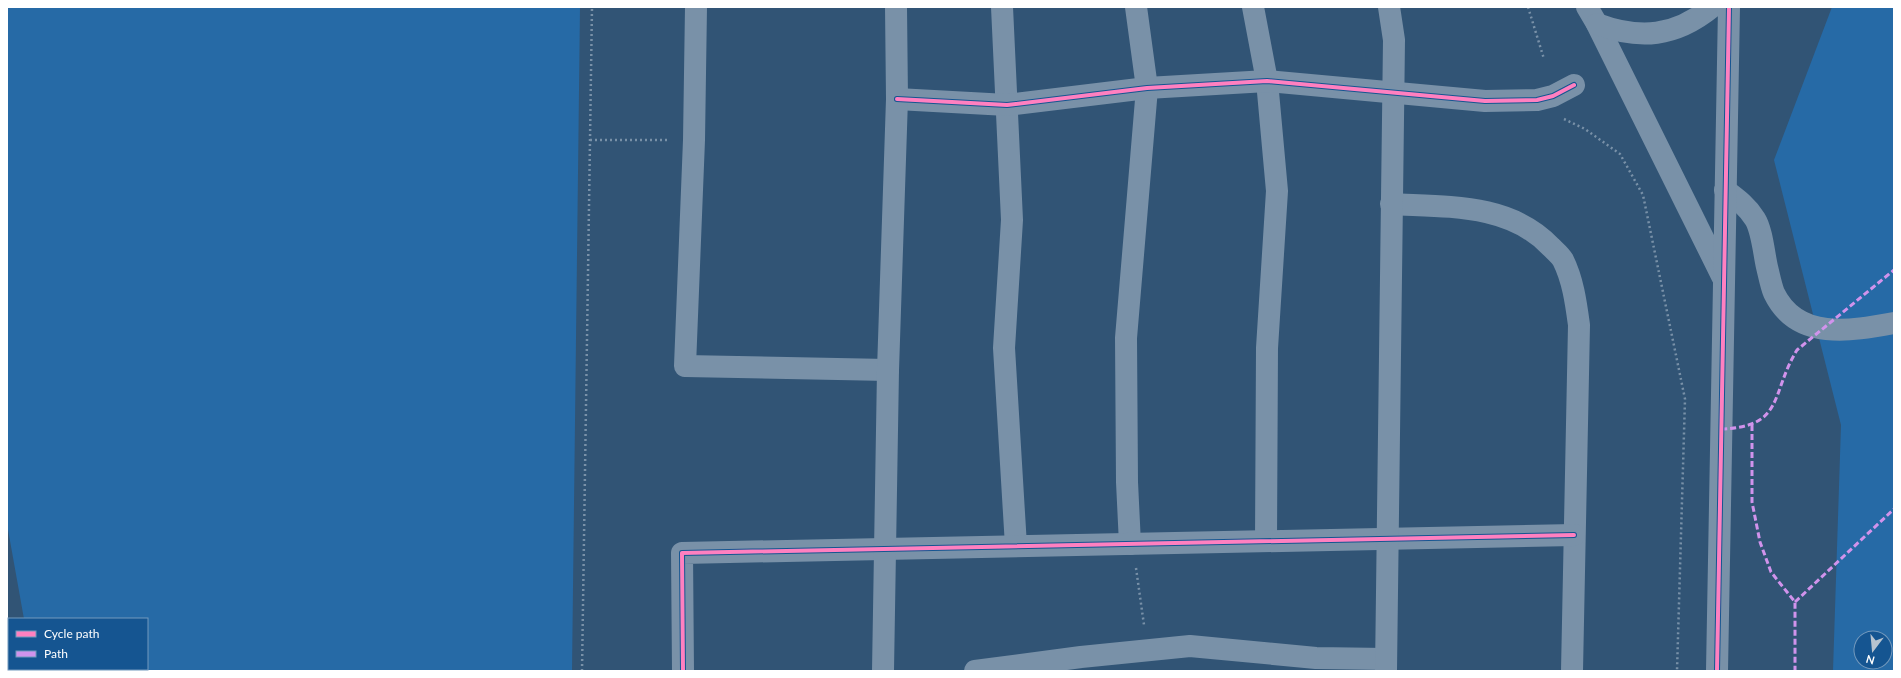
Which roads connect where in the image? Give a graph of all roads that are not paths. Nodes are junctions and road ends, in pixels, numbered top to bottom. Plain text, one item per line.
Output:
1 (696, 7) edge
2 (896, 7) edge
3 (1002, 7) edge
4 (1136, 7) edge
5 (1254, 7) edge
6 (1389, 7) edge
7 (1712, 7) edge
8 (1729, 7) edge
9 (1592, 15) edge
10 (1267, 81) junction
11 (1574, 85) dead end
12 (1147, 88) junction
13 (1394, 92) junction
14 (897, 99) junction
15 (1007, 105) junction
16 (1725, 190) junction
17 (1391, 204) junction
18 (1723, 279) junction
19 (1894, 323) edge
20 (888, 370) junction
21 (1574, 535) junction
22 (1388, 539) junction
23 (1266, 541) junction
24 (1130, 544) junction
25 (1016, 546) junction
26 (885, 549) junction
27 (1386, 665) edge
28 (683, 671) edge
29 (883, 671) edge
30 (975, 671) edge
31 (1572, 671) edge
32 (1717, 671) edge

1 - 20 street
2 - 14 street
3 - 15 street
4 - 12 street
5 - 10 street
6 - 13 street
7 - 9 street
8 - 16 street
9 - 18 street
10 - 12 street
10 - 13 street
10 - 23 street
11 - 13 street
12 - 15 street
12 - 24 street
13 - 17 street
14 - 15 street
14 - 20 street
15 - 25 street
16 - 18 street
16 - 19 street
17 - 21 street
17 - 22 street
18 - 32 street
20 - 26 street
21 - 22 street
21 - 31 street
22 - 23 street
22 - 27 street
23 - 24 street
24 - 25 street
25 - 26 street
26 - 28 street
26 - 29 street
27 - 30 street

